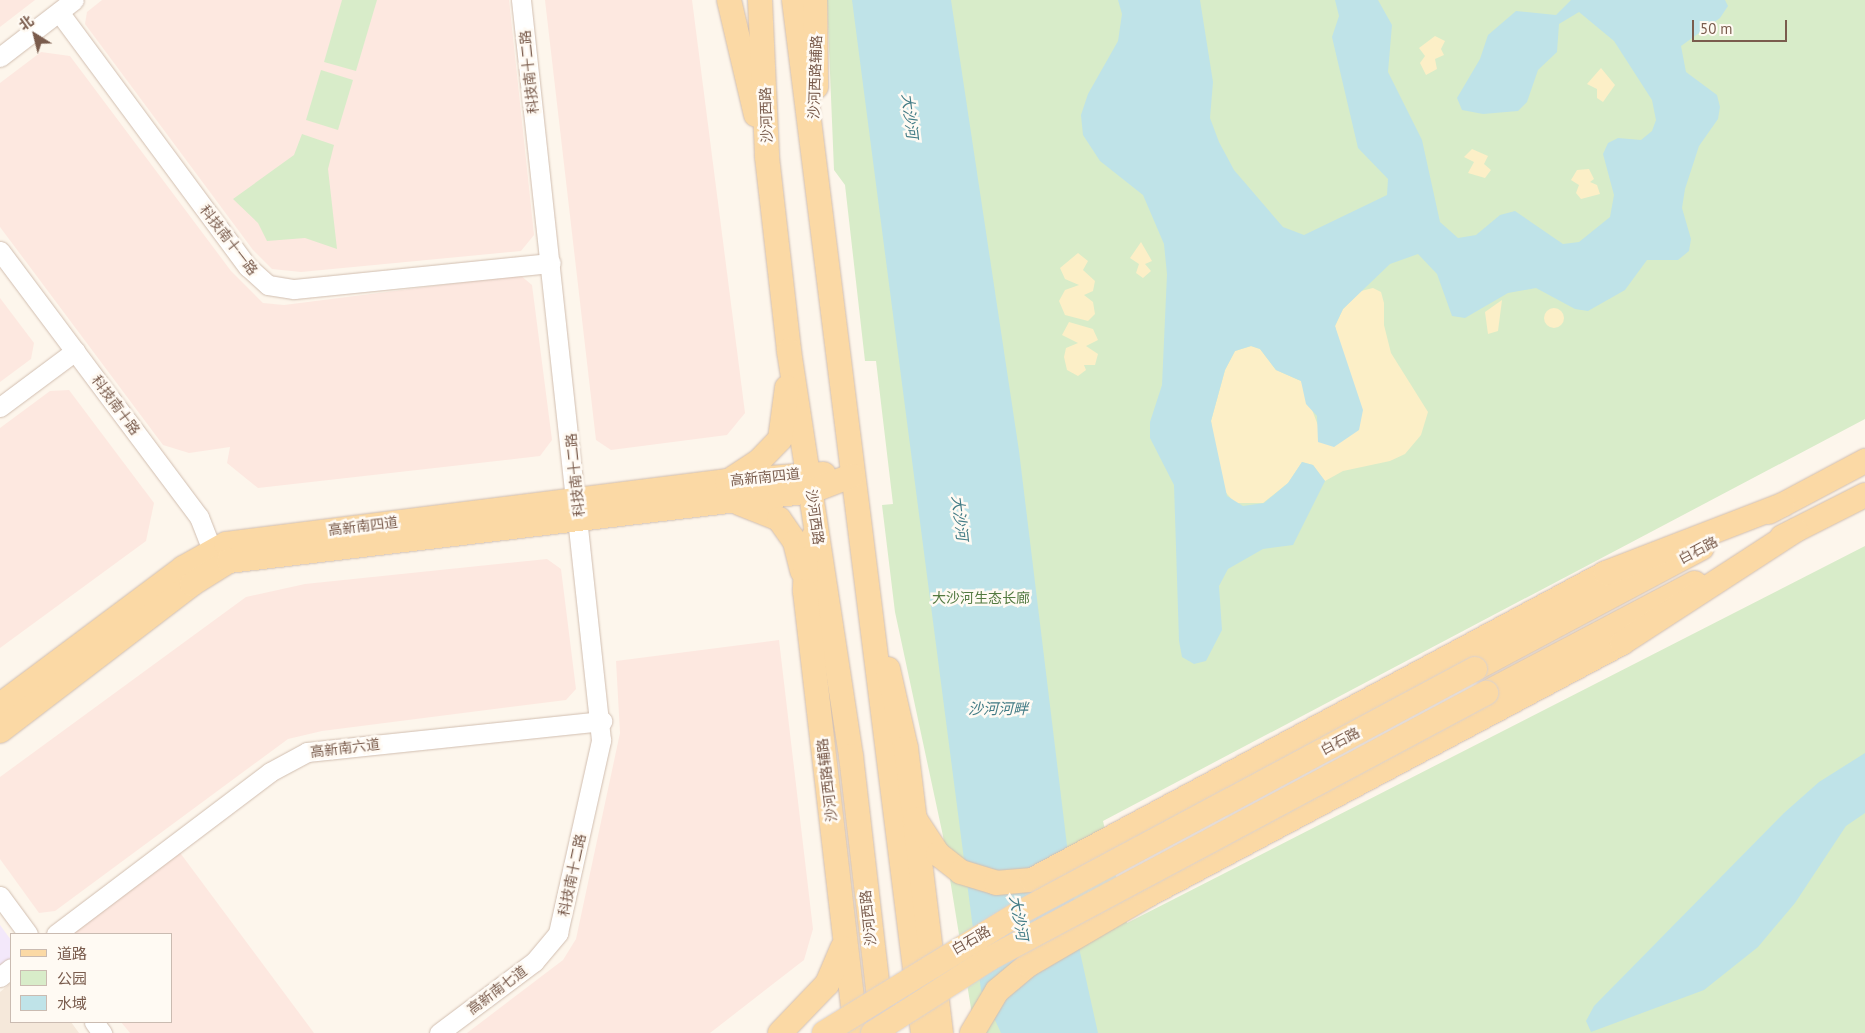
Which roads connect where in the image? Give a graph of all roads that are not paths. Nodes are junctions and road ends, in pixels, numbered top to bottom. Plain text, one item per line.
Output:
1 (74, 0) edge
2 (521, 0) edge
3 (729, 0) edge
4 (760, 0) edge
5 (794, 0) edge
6 (815, 0) edge
7 (59, 12) junction
8 (0, 57) edge
9 (813, 153) junction
10 (767, 157) junction
11 (0, 251) edge
12 (551, 263) junction
13 (0, 271) edge
14 (789, 351) junction
15 (70, 355) junction
16 (0, 407) edge
17 (1865, 462) edge
18 (851, 476) junction
19 (811, 482) junction
20 (723, 491) junction
21 (1865, 495) edge
22 (1782, 505) junction
23 (578, 508) junction
24 (816, 529) junction
25 (1796, 530) junction
26 (211, 560) junction
27 (805, 591) junction
28 (866, 593) junction
29 (836, 660) junction
30 (0, 705) edge
31 (602, 721) junction
32 (0, 731) edge
33 (825, 767) junction
34 (915, 819) junction
35 (1096, 846) junction
36 (0, 896) edge
37 (1114, 918) junction
38 (844, 926) junction
39 (27, 933) edge
40 (57, 933) edge
41 (552, 944) joint
42 (10, 969) edge
43 (0, 977) edge
44 (439, 1033) edge
45 (780, 1033) edge
46 (824, 1033) edge
47 (856, 1033) edge
48 (873, 1033) edge
49 (882, 1033) edge
50 (923, 1033) edge
51 (941, 1033) edge
52 (972, 1033) edge

1 - 7 street
2 - 12 street, 科技南十二路
3 - 10 main road
4 - 10 main road, 沙河西路
5 - 9 main road
6 - 9 main road, 沙河西路辅路
7 - 8 street
7 - 12 street, 科技南十一路
9 - 18 main road
10 - 14 main road, 沙河西路
11 - 15 street, 科技南十路
12 - 23 street, 科技南十二路
13 - 15 street, 科技南十路
14 - 19 main road, 沙河西路
14 - 20 main road
15 - 16 street
15 - 26 street, 科技南十路
17 - 22 main road, 白石路
18 - 19 main road, 高新南四道
18 - 28 main road
19 - 20 main road, 高新南四道
19 - 24 main road, 沙河西路
20 - 23 main road, 高新南四道
20 - 27 main road
21 - 25 main road, 白石路
22 - 35 main road
22 - 46 main road, 白石路, bridge
23 - 26 main road, 高新南四道
23 - 31 street, 科技南十二路
24 - 27 main road, 沙河西路辅路
24 - 29 main road, 沙河西路
25 - 37 main road
25 - 48 main road, 白石路, bridge
26 - 30 main road, 高新南四道
26 - 32 main road, 高新南四道
27 - 33 main road, 沙河西路辅路
28 - 34 main road
28 - 50 main road
29 - 33 main road
29 - 49 main road, 沙河西路
31 - 40 street, 高新南六道
31 - 41 street, 科技南十二路
33 - 38 main road, 沙河西路辅路
34 - 35 main road
34 - 51 main road
35 - 37 main road
36 - 39 street
37 - 52 main road
38 - 45 main road
38 - 47 main road, 沙河西路辅路
41 - 44 street, 高新南七道
42 - 43 street

